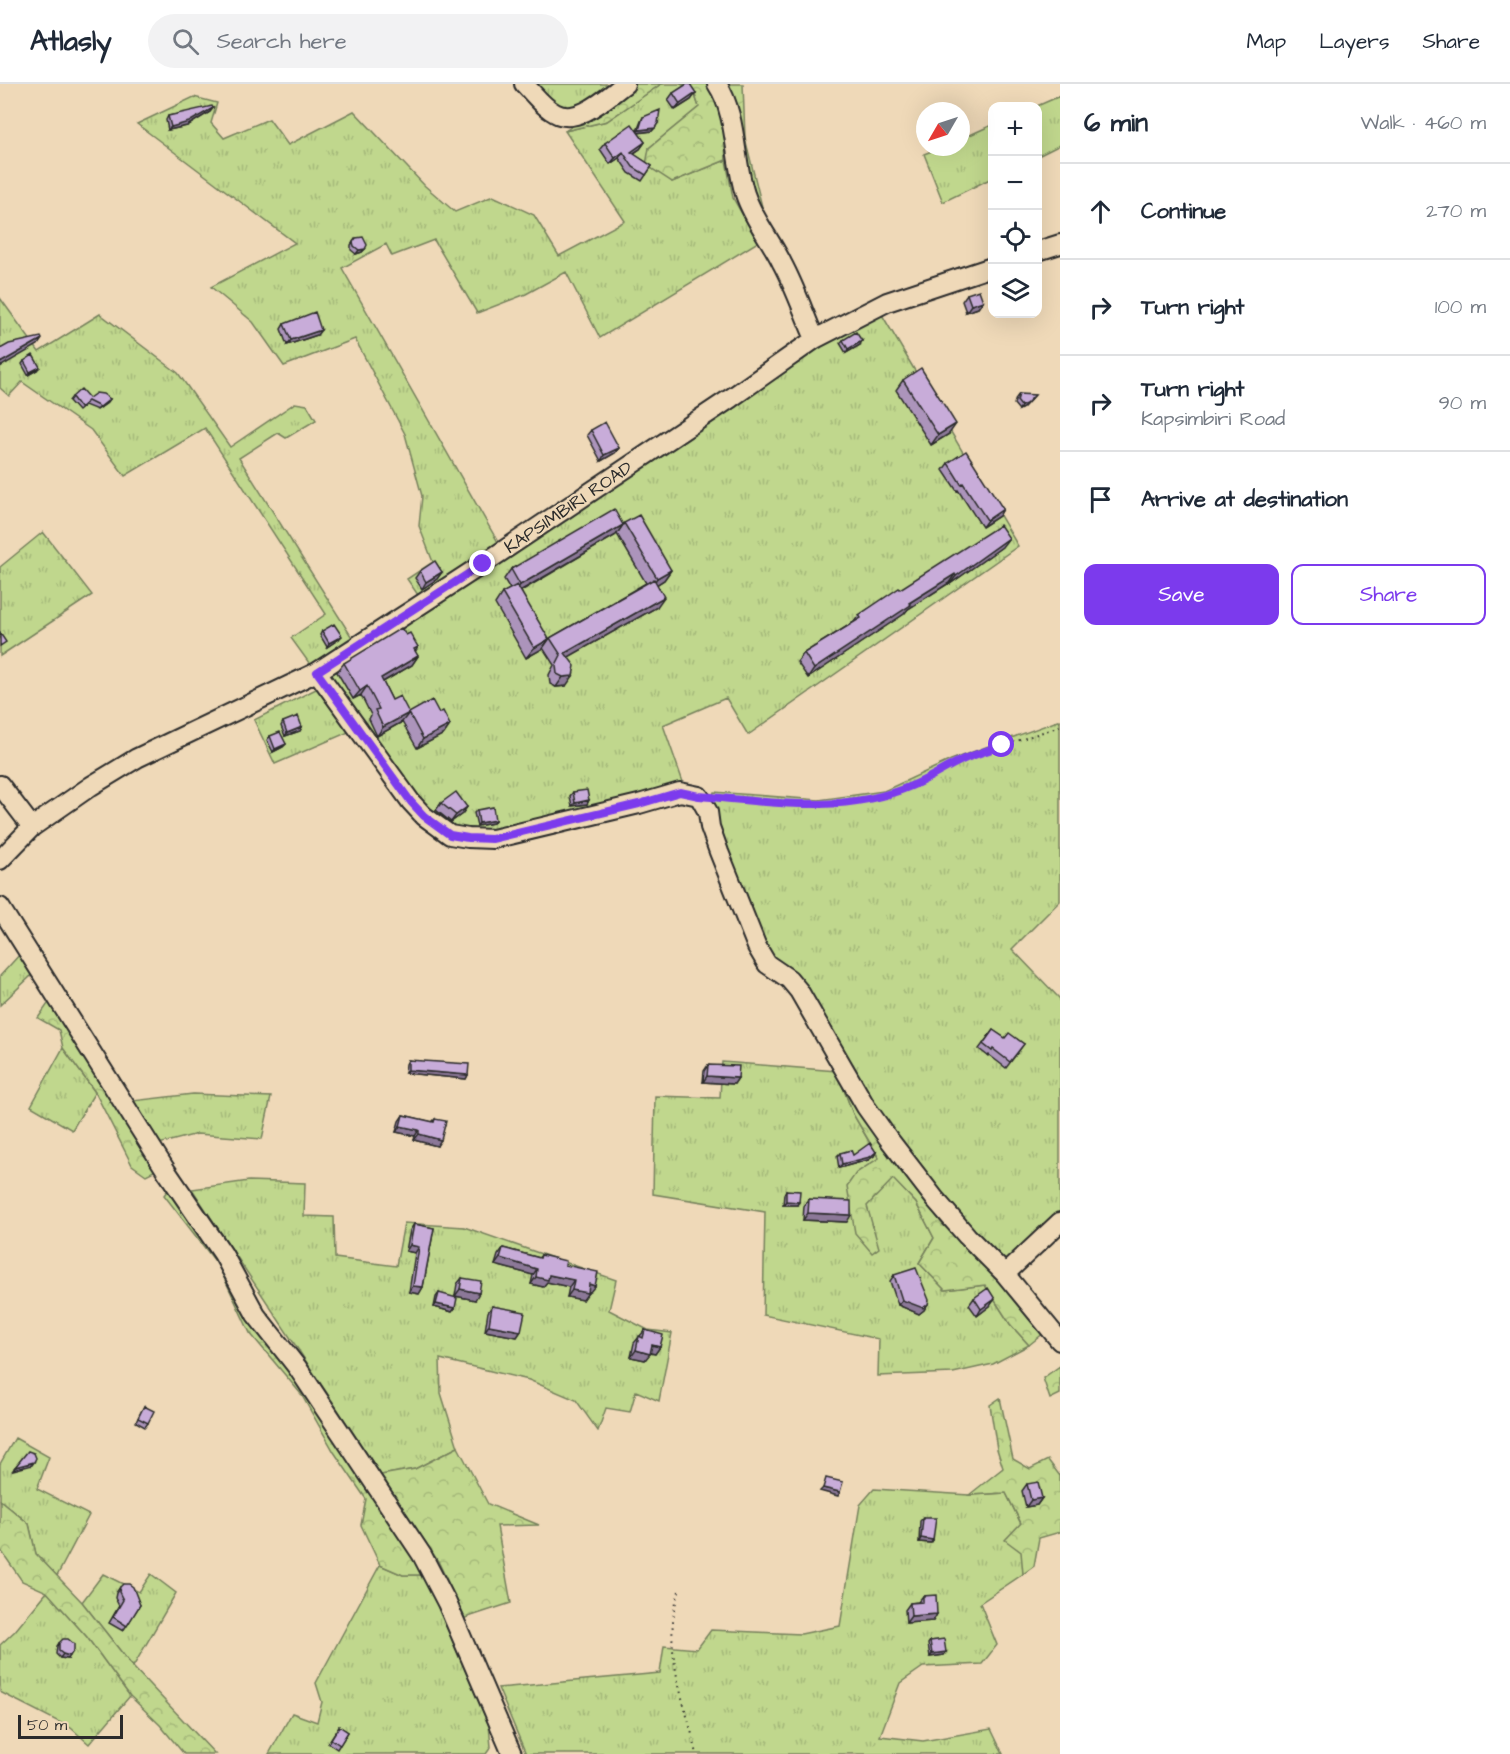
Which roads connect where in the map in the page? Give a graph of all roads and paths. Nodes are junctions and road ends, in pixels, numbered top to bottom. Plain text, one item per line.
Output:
1 (524, 84) edge
2 (625, 84) edge
3 (717, 84) edge
4 (1060, 244) edge
5 (1042, 250) edge
6 (988, 269) edge
7 (815, 339) junction
8 (317, 672) junction
9 (1060, 726) edge
10 (0, 785) edge
11 (699, 796) junction
12 (32, 827) junction
13 (0, 860) edge
14 (0, 907) edge
15 (1060, 1222) edge
16 (1005, 1274) junction
17 (1060, 1341) edge
18 (679, 1591) dead end
19 (512, 1754) edge
20 (697, 1754) edge

1 - 2 street
3 - 7 street
4 - 5 street
6 - 7 street, KAPSIMBIRI ROAD
7 - 8 street, KAPSIMBIRI ROAD
8 - 11 street
8 - 12 street, KAPSIMBIRI ROAD
9 - 11 path
10 - 12 street
11 - 16 street
12 - 13 street, KAPSIMBIRI ROAD
14 - 19 street
15 - 16 street
16 - 17 street
18 - 20 path

